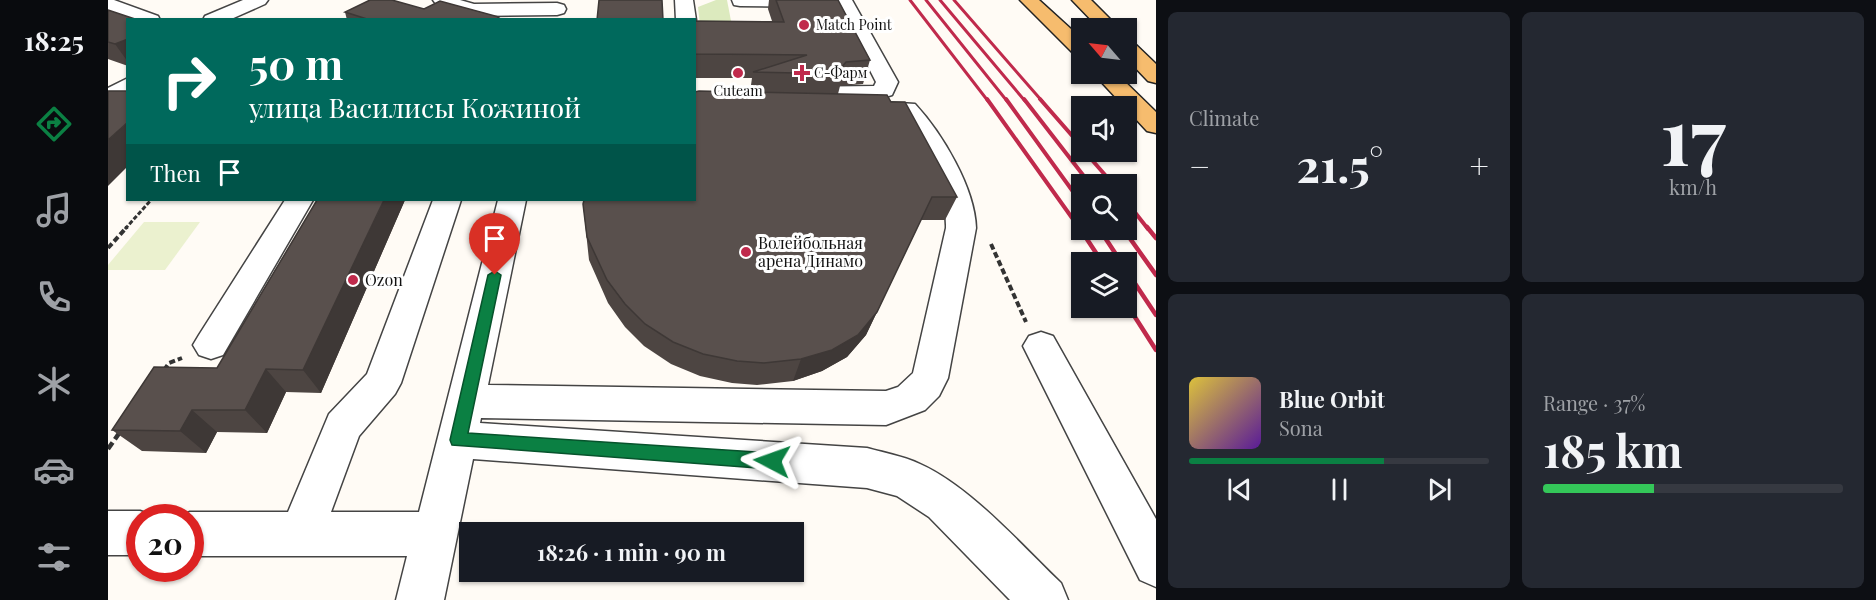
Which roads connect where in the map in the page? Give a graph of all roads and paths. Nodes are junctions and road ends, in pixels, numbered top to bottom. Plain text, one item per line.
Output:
1 (259, 0) edge
2 (442, 0) edge
3 (684, 0) edge
4 (1029, 0) edge
5 (1059, 0) edge
6 (1081, 0) edge
7 (844, 1) edge
8 (108, 4) edge
9 (741, 7) edge
10 (557, 10) edge
11 (146, 18) edge
12 (217, 18) edge
13 (686, 18) edge
14 (1080, 18) edge
15 (1099, 18) edge
16 (1071, 40) edge
17 (1137, 57) edge
18 (1137, 69) edge
19 (1156, 76) edge
20 (1115, 84) edge
21 (1156, 85) edge
22 (1156, 126) edge
23 (150, 201) edge
24 (298, 201) edge
25 (447, 201) edge
26 (512, 201) edge
27 (108, 248) edge
28 (212, 345) joint
29 (1041, 346) dead end
30 (162, 372) edge
31 (466, 401) junction
32 (122, 430) edge
33 (458, 440) junction
34 (108, 449) edge
35 (108, 533) edge
36 (126, 533) edge
37 (204, 534) edge
38 (301, 534) junction
39 (435, 534) junction
40 (1156, 564) edge
41 (420, 600) edge
42 (1044, 600) edge

1 - 12 street
2 - 10 street
3 - 13 street
4 - 16 main road
5 - 14 main road
6 - 15 main road
7 - 9 street
7 - 31 street
8 - 11 street
17 - 19 main road
18 - 21 main road
20 - 22 main road
23 - 27 path
24 - 28 street
25 - 38 street
26 - 31 street
28 - 30 path
29 - 40 street
31 - 33 street
32 - 34 path
33 - 39 street
33 - 42 street
35 - 36 street
37 - 38 street
38 - 39 street
39 - 41 street

